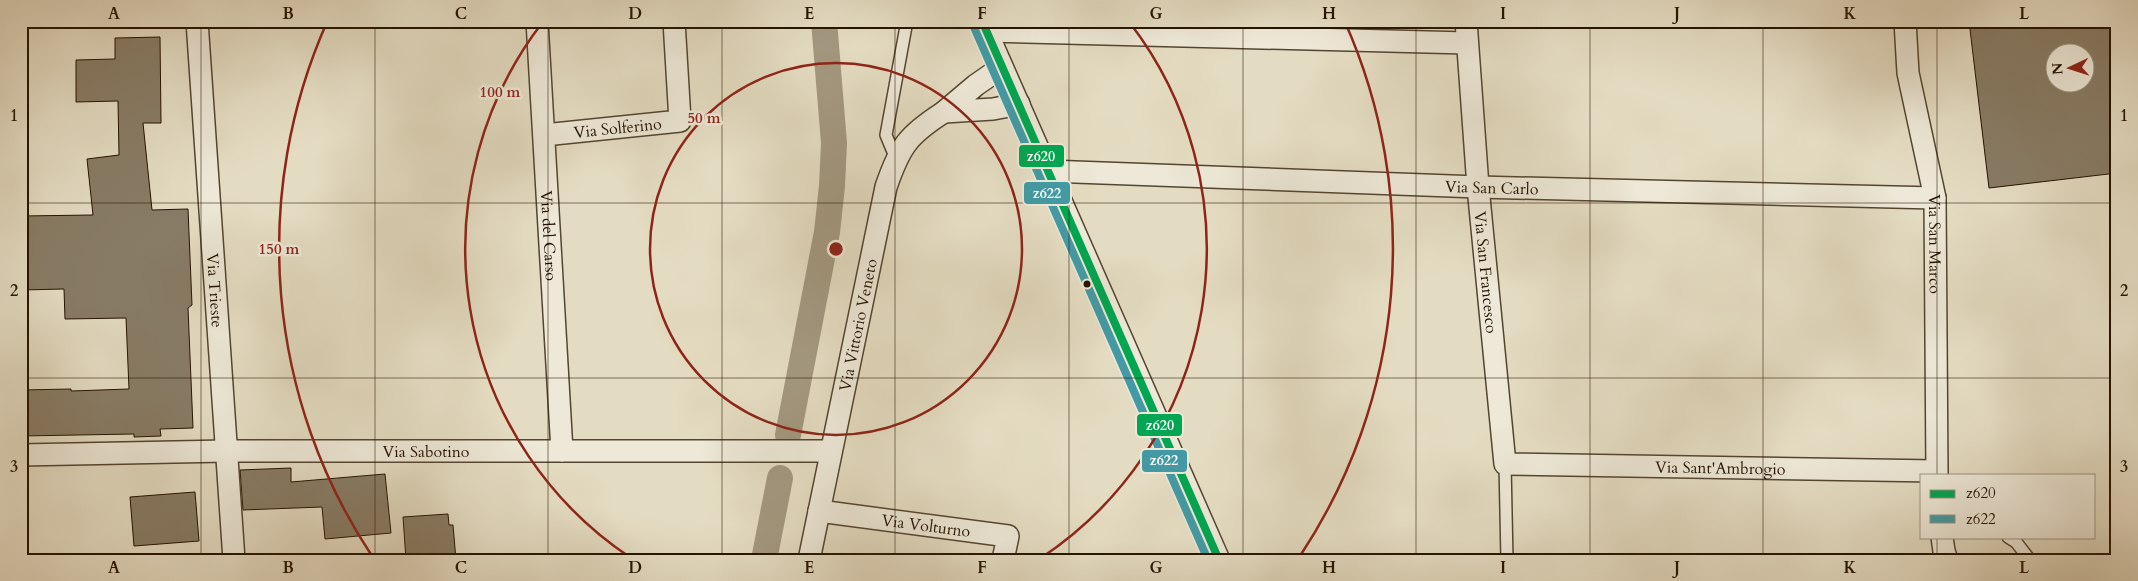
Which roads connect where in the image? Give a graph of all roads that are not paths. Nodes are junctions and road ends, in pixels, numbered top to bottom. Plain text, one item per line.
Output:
1 (197, 21) edge
2 (537, 21) edge
3 (674, 21) edge
4 (907, 21) edge
5 (1466, 21) edge
6 (1905, 21) edge
7 (984, 26) edge
8 (1467, 43) junction
9 (1002, 67) junction
10 (1019, 104) junction
11 (944, 112) junction
12 (544, 135) junction
13 (896, 159) junction
14 (1048, 171) junction
15 (1478, 187) junction
16 (1935, 198) junction
17 (562, 451) junction
18 (831, 451) junction
19 (226, 452) junction
20 (21, 455) edge
21 (1505, 464) junction
22 (1936, 473) edge
23 (819, 511) junction
24 (1942, 538) edge
25 (2010, 538) edge
26 (234, 560) edge
27 (809, 560) edge
28 (1003, 560) edge
29 (1219, 560) edge
30 (1507, 560) edge
31 (1947, 560) edge
32 (2030, 560) edge

1 - 19 street, Via Trieste
2 - 12 street, Via del Carso
3 - 12 street, Via Solferino
4 - 13 lane
5 - 8 street, Via San Francesco
6 - 16 street, Via San Marco
7 - 8 street
7 - 9 street
8 - 15 street, Via San Francesco
9 - 10 street
9 - 11 street, Via Vittorio Veneto
10 - 11 street
10 - 14 street
11 - 13 street, Via Vittorio Veneto
12 - 17 street, Via del Carso
13 - 18 street, Via Vittorio Veneto
14 - 15 street, Via San Carlo
14 - 29 street
15 - 16 street, Via San Carlo
15 - 21 street, Via San Francesco
16 - 22 street, Via San Marco
17 - 18 street, Via Sabotino
17 - 19 street, Via Sabotino
18 - 23 street, Via Vittorio Veneto
19 - 20 street, Via Sabotino
19 - 26 street, Via Trieste
21 - 22 street, Via Sant'Ambrogio
21 - 30 lane
23 - 27 street, Via Vittorio Veneto
23 - 28 street, Via Volturno
24 - 31 street
25 - 32 lane

